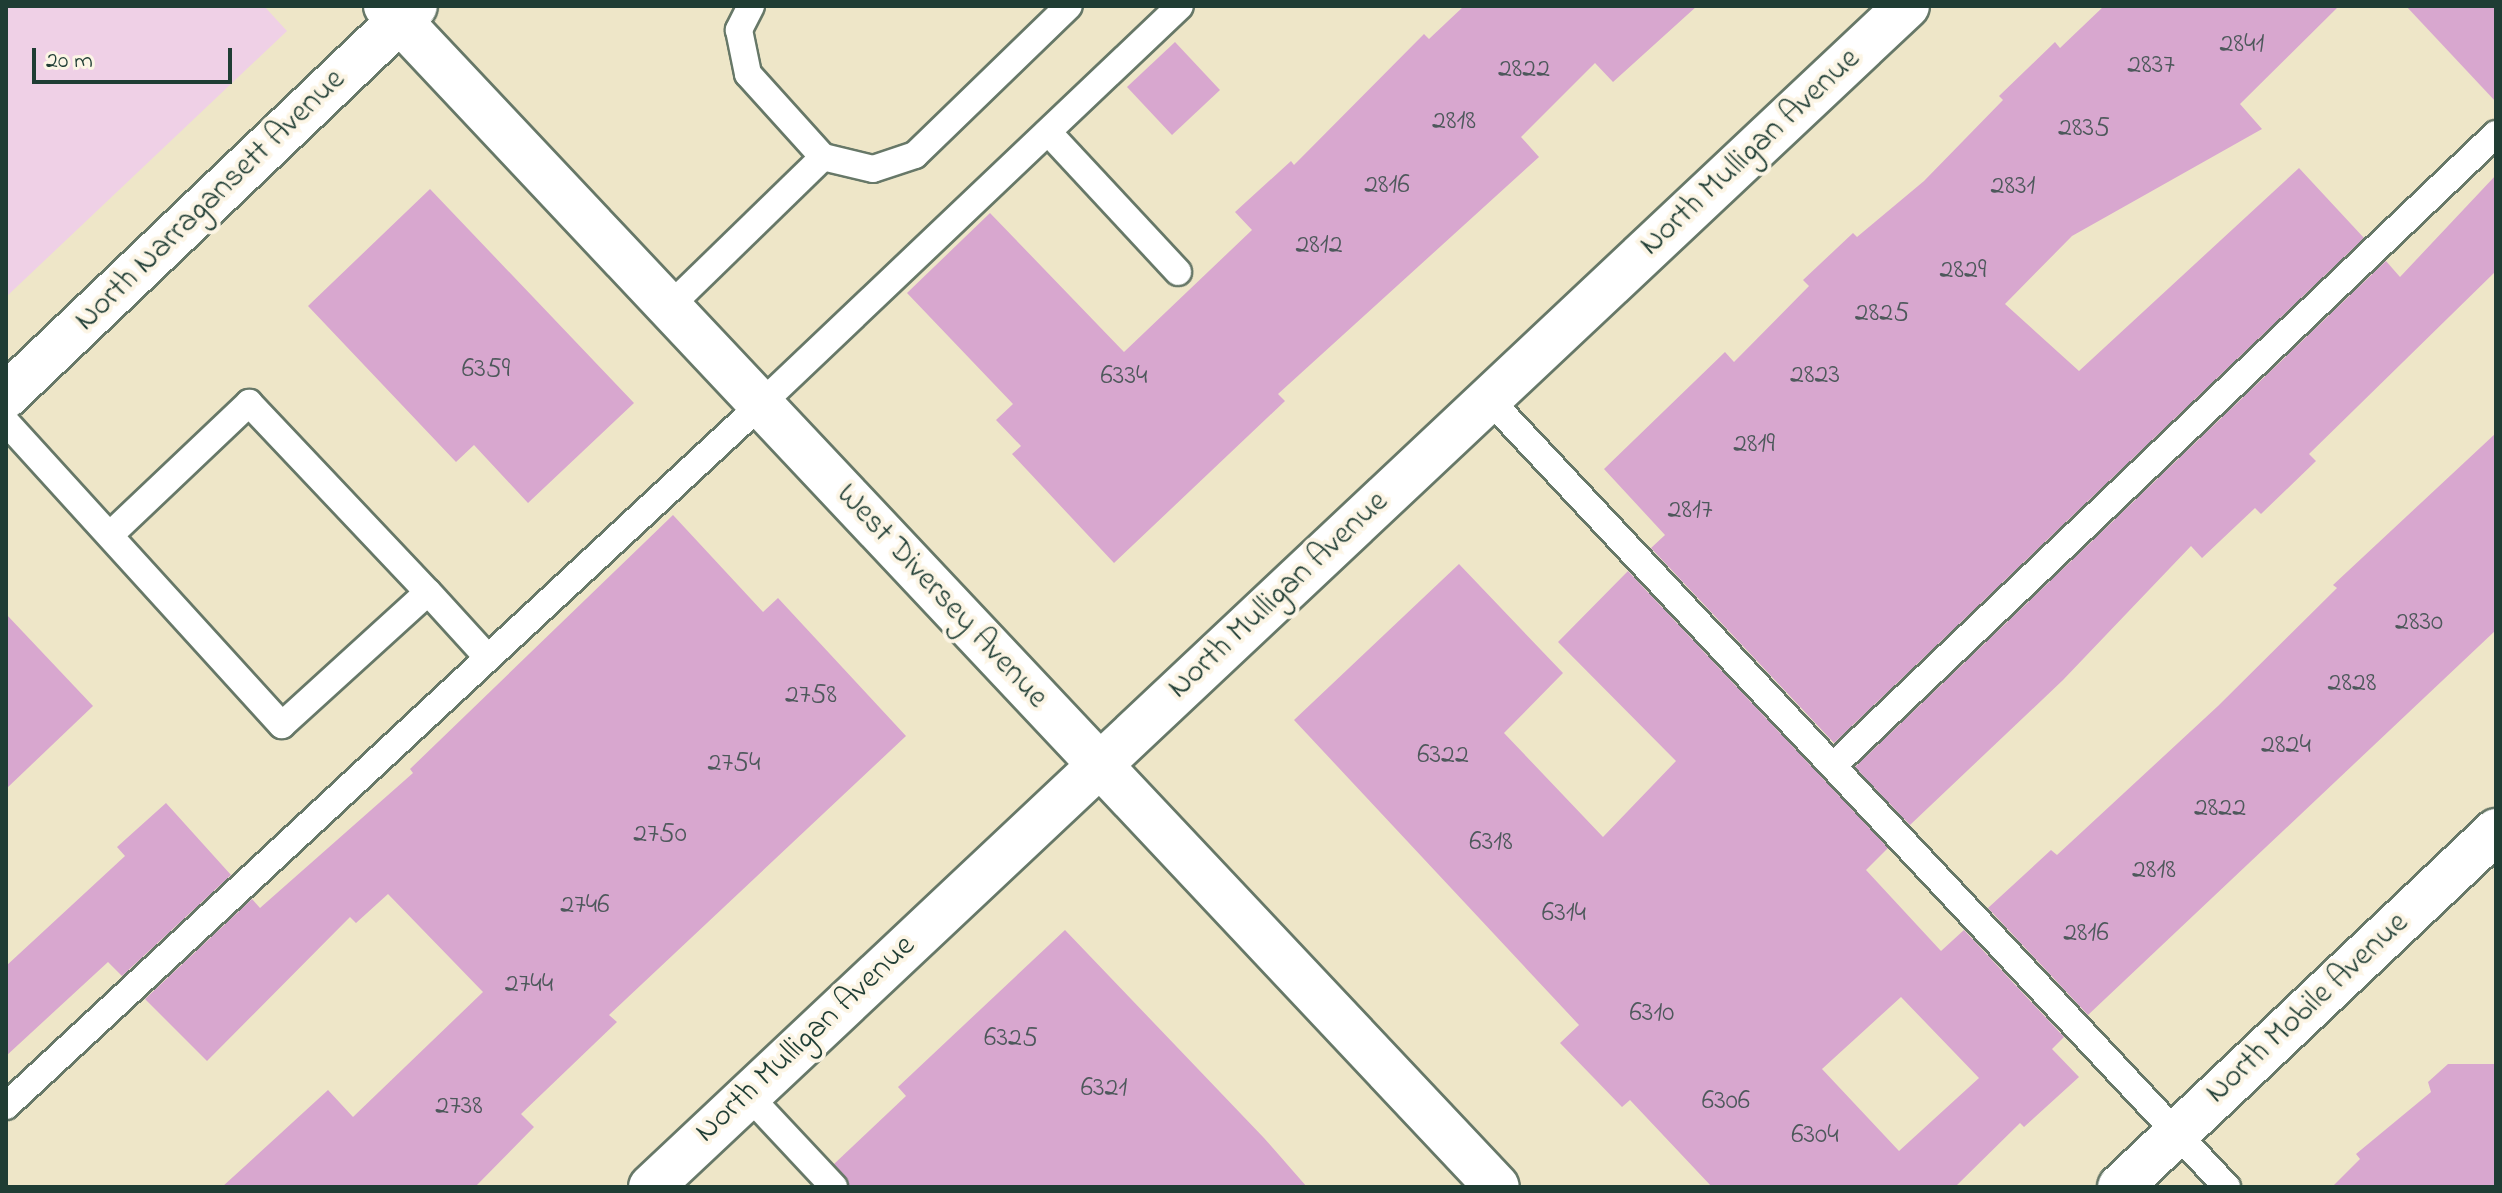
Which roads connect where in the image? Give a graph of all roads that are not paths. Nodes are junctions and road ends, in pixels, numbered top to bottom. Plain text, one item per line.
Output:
1 (751, 6) edge
2 (1069, 6) edge
3 (1180, 6) edge
4 (1907, 6) edge
5 (400, 11) edge
6 (1048, 132) junction
7 (2496, 134) edge
8 (823, 157) junction
9 (1178, 272) dead end
10 (669, 307) junction
11 (6, 396) edge
12 (1489, 399) junction
13 (760, 405) junction
14 (6, 422) edge
15 (110, 535) junction
16 (428, 592) junction
17 (488, 658) junction
18 (1099, 765) junction
19 (1833, 766) junction
20 (2496, 831) edge
21 (748, 1095) junction
22 (6, 1106) edge
23 (2177, 1133) junction
24 (651, 1187) edge
25 (834, 1187) edge
26 (1497, 1187) edge
27 (2120, 1187) edge
28 (2227, 1187) edge

1 - 8 lane
2 - 8 lane
3 - 6 lane
4 - 12 street, North Mulligan Avenue
5 - 10 street, West Diversey Avenue
5 - 11 street, North Narragansett Avenue
6 - 9 lane
6 - 13 lane
7 - 19 lane
8 - 10 lane
10 - 13 street, West Diversey Avenue
12 - 18 street, North Mulligan Avenue
12 - 19 lane
13 - 17 lane
13 - 18 street, West Diversey Avenue
14 - 15 lane
15 - 16 lane
15 - 16 lane
16 - 17 lane
17 - 22 lane
18 - 21 street, North Mulligan Avenue
18 - 26 street, West Diversey Avenue
19 - 23 lane
20 - 23 street, North Mobile Avenue
21 - 24 street, North Mulligan Avenue
21 - 25 lane
23 - 27 street, North Mobile Avenue
23 - 28 lane

